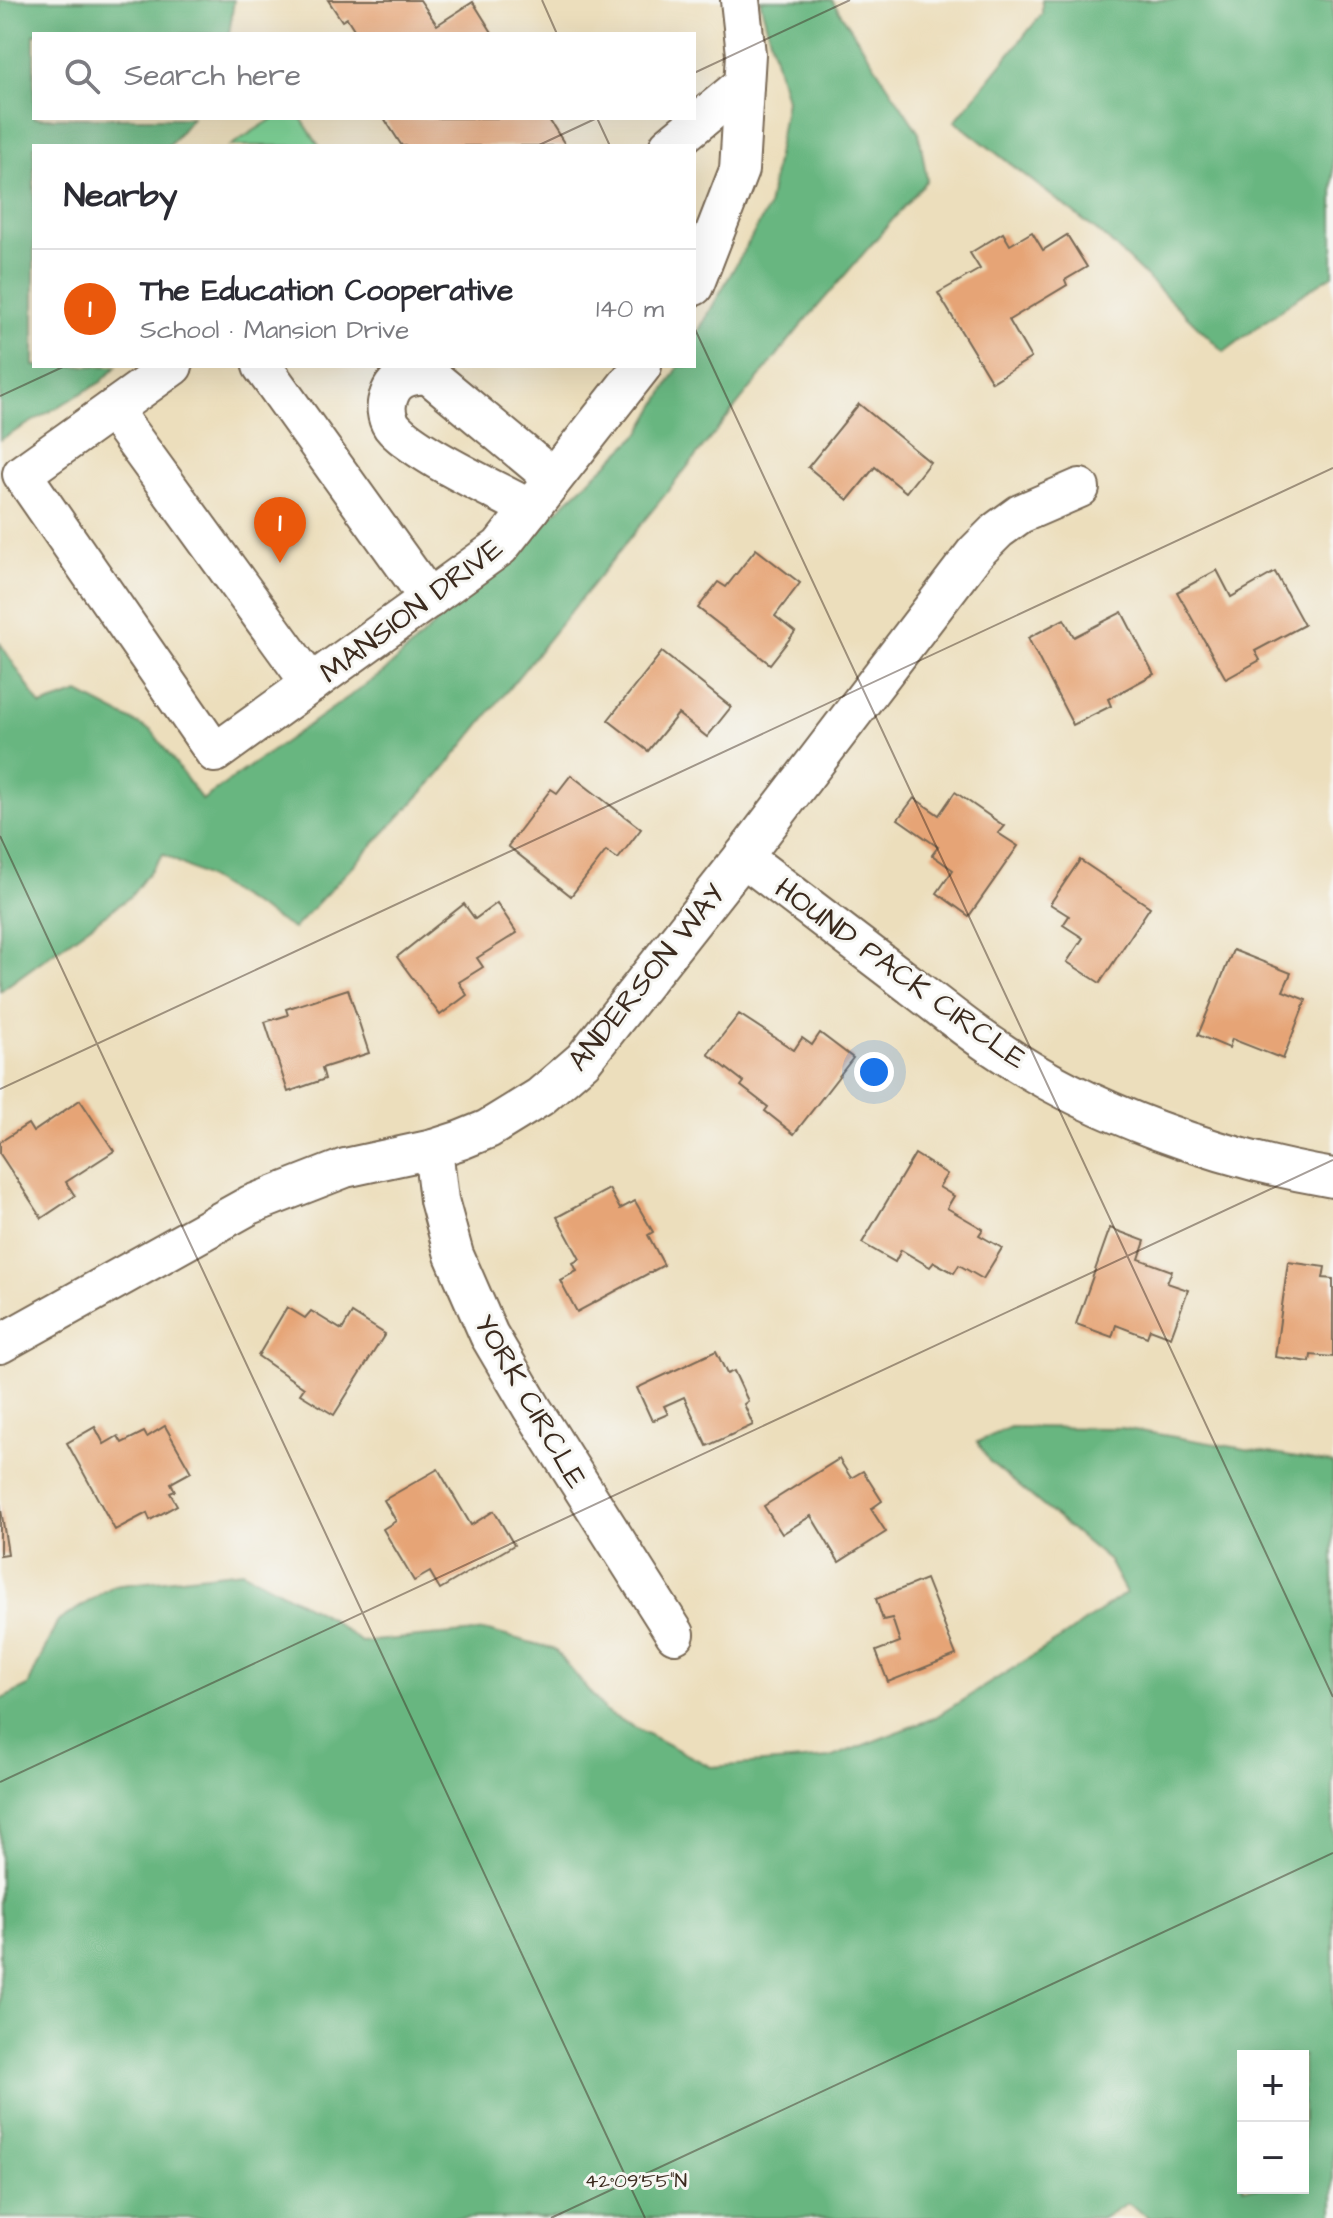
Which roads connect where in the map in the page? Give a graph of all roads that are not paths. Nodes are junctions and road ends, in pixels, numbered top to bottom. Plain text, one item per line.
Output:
1 (740, 0) edge
2 (744, 84) junction
3 (671, 144) edge
4 (696, 281) edge
5 (170, 368) edge
6 (263, 368) edge
7 (640, 368) edge
8 (112, 410) junction
9 (553, 478) junction
10 (1080, 488) dead end
11 (530, 509) junction
12 (429, 599) junction
13 (311, 684) junction
14 (743, 857) junction
15 (433, 1149) junction
16 (1333, 1178) edge
17 (0, 1344) edge
18 (675, 1634) dead end

1 - 2 street
2 - 3 street
2 - 4 street
5 - 8 street
6 - 12 street
7 - 9 street, MANSION DRIVE
8 - 13 street
8 - 13 street, MANSION DRIVE
9 - 11 street, MANSION DRIVE
9 - 11 street
10 - 14 street, ANDERSON WAY
11 - 12 street, MANSION DRIVE
12 - 13 street, MANSION DRIVE
14 - 15 street, ANDERSON WAY
14 - 16 street, HOUND PACK CIRCLE
15 - 17 street, ANDERSON WAY
15 - 18 street, YORK CIRCLE

